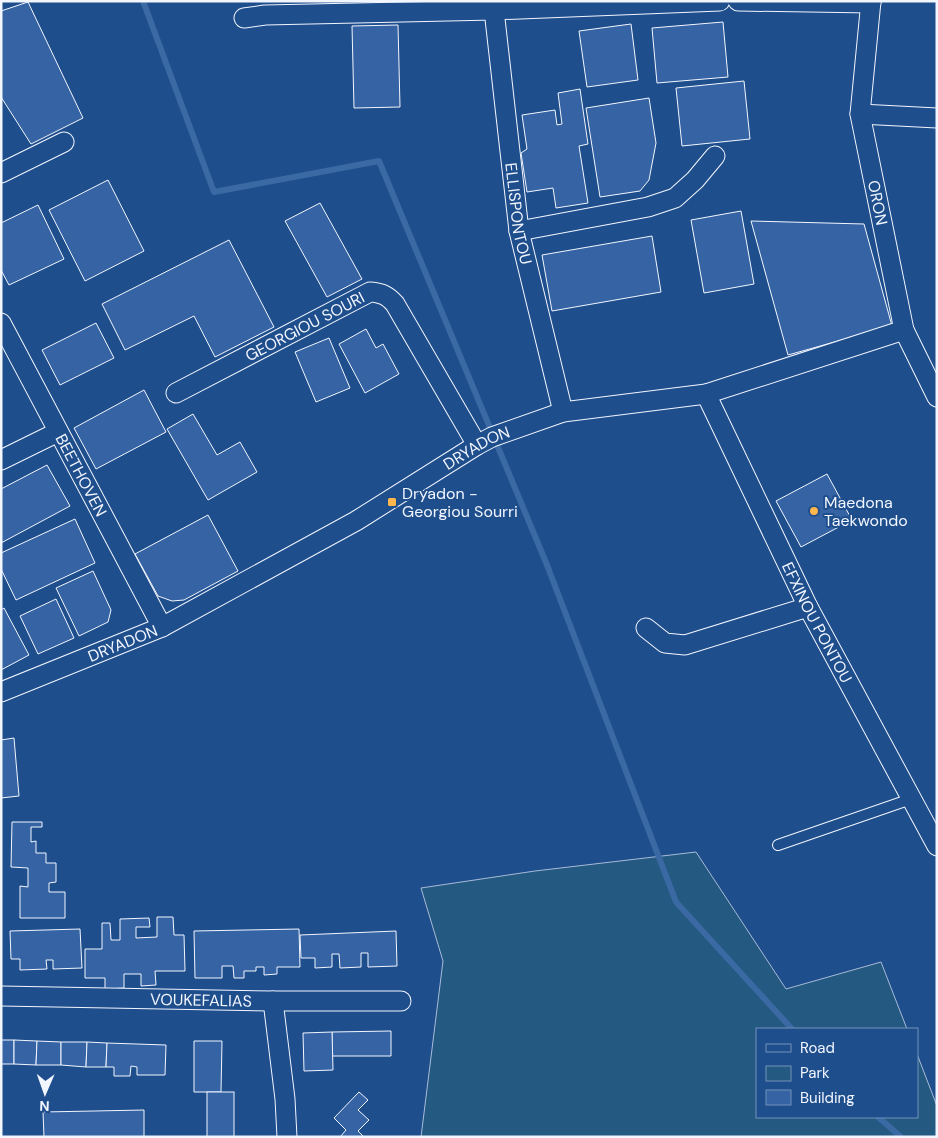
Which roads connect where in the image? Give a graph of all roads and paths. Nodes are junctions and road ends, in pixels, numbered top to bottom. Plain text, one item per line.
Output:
1 (720, 1) edge
2 (738, 1) edge
3 (871, 2) edge
4 (494, 10) junction
5 (244, 18) dead end
6 (860, 114) junction
7 (937, 118) edge
8 (64, 142) dead end
9 (715, 156) dead end
10 (1, 173) edge
11 (519, 231) junction
12 (1, 323) edge
13 (904, 330) junction
14 (176, 393) dead end
15 (706, 394) junction
16 (937, 397) edge
17 (562, 412) junction
18 (58, 432) junction
19 (484, 441) junction
20 (1, 460) edge
21 (808, 607) junction
22 (162, 627) junction
23 (646, 628) dead end
24 (1, 692) edge
25 (911, 799) junction
26 (778, 845) dead end
27 (937, 846) edge
28 (2, 992) edge
29 (273, 1001) junction
30 (401, 1001) dead end
31 (287, 1137) edge

1 - 4 street
2 - 3 street
3 - 6 street, ORON
4 - 5 street
4 - 11 street, ELLISPONTOU
6 - 7 street
6 - 13 street, ORON
8 - 10 street
9 - 11 street
11 - 17 street, ELLISPONTOU
12 - 18 street, BEETHOVEN
13 - 15 street, DRYADON
13 - 16 street, ORON
14 - 19 street, GEORGIOU SOURI
15 - 17 street, DRYADON
15 - 21 street, EFXINOU PONTOU
17 - 19 street, DRYADON
18 - 20 street
18 - 22 street, BEETHOVEN
19 - 22 street, DRYADON
21 - 23 street
21 - 25 street, EFXINOU PONTOU
22 - 24 street, DRYADON
25 - 26 lane
25 - 27 street, EFXINOU PONTOU
28 - 29 street, VOUKEFALIAS
29 - 30 street, VOUKEFALIAS
29 - 31 street

